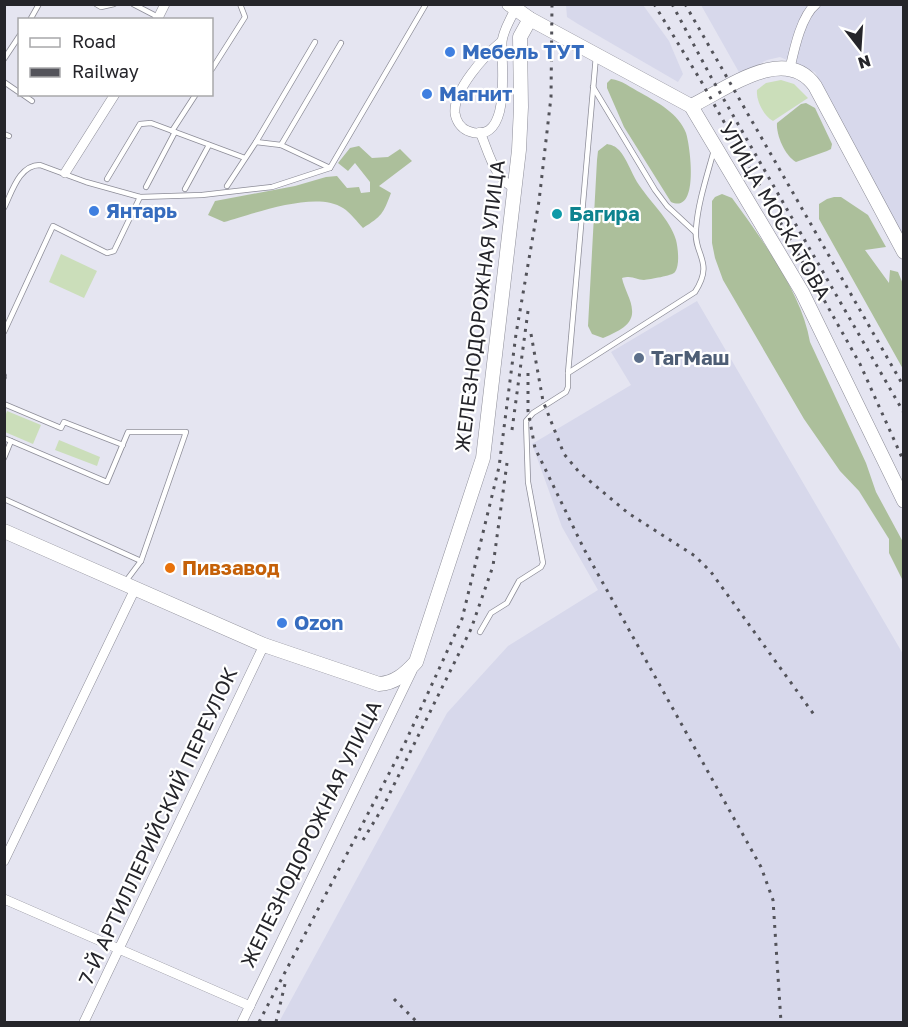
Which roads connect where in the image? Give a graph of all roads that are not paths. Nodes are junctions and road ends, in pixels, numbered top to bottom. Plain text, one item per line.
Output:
1 (39, 4) edge
2 (96, 4) edge
3 (114, 4) edge
4 (133, 4) edge
5 (165, 4) edge
6 (240, 4) edge
7 (426, 4) edge
8 (816, 4) edge
9 (512, 7) edge
10 (31, 18) edge
11 (157, 18) edge
12 (530, 19) junction
13 (18, 38) edge
14 (502, 41) junction
15 (315, 42) dead end
16 (341, 43) dead end
17 (596, 57) junction
18 (4, 59) edge
19 (213, 67) edge
20 (790, 68) junction
21 (4, 82) edge
22 (593, 87) junction
23 (18, 92) edge
24 (24, 96) edge
25 (114, 96) edge
26 (195, 96) edge
27 (32, 101) dead end
28 (691, 106) junction
29 (174, 132) junction
30 (480, 132) junction
31 (256, 142) junction
32 (209, 145) junction
33 (715, 145) junction
34 (281, 146) junction
35 (245, 158) junction
36 (330, 168) junction
37 (65, 173) junction
38 (107, 178) dead end
39 (227, 186) dead end
40 (146, 187) dead end
41 (185, 189) dead end
42 (516, 189) junction
43 (141, 197) junction
44 (4, 208) edge
45 (695, 232) junction
46 (899, 234) edge
47 (903, 252) edge
48 (4, 332) edge
49 (568, 373) junction
50 (4, 404) edge
51 (4, 438) edge
52 (11, 441) junction
53 (123, 445) junction
54 (4, 458) edge
55 (4, 499) edge
56 (903, 501) edge
57 (4, 531) edge
58 (141, 561) junction
59 (130, 586) junction
60 (480, 632) dead end
61 (264, 645) junction
62 (416, 662) junction
63 (4, 861) edge
64 (4, 899) edge
65 (119, 949) junction
66 (250, 1006) junction
67 (84, 1023) edge
68 (242, 1023) edge

1 - 10 lane
2 - 3 lane
4 - 11 lane
5 - 11 street
6 - 19 lane
7 - 36 lane
8 - 20 street
9 - 12 street
9 - 14 street
12 - 17 street
12 - 42 street, ЖЕЛЕЗНОДОРОЖНАЯ УЛИЦА
13 - 18 lane
14 - 30 street
14 - 30 street
15 - 31 lane
16 - 34 lane
17 - 22 lane
17 - 28 street
20 - 28 street
20 - 46 street
21 - 23 lane
22 - 45 lane
22 - 49 lane
24 - 27 lane
25 - 37 street
26 - 29 lane
28 - 33 street, УЛИЦА МОСКАТОВА
29 - 32 lane
29 - 38 lane
29 - 40 lane
30 - 42 street
31 - 34 lane
31 - 35 lane
32 - 35 lane
32 - 41 lane
33 - 45 lane
33 - 56 street, УЛИЦА МОСКАТОВА
34 - 36 lane
35 - 39 lane
36 - 43 lane
37 - 43 lane
37 - 44 lane
42 - 62 street, ЖЕЛЕЗНОДОРОЖНАЯ УЛИЦА
43 - 48 lane
45 - 49 lane
46 - 47 street
49 - 60 lane
50 - 53 lane
51 - 52 lane
52 - 53 lane
52 - 54 lane
53 - 58 lane
55 - 58 lane
57 - 59 street
58 - 59 lane
59 - 61 street
59 - 63 street
61 - 62 street, ЖЕЛЕЗНОДОРОЖНАЯ УЛИЦА
61 - 65 street, 7-Й АРТИЛЛЕРИЙСКИЙ ПЕРЕУЛОК
62 - 66 street, ЖЕЛЕЗНОДОРОЖНАЯ УЛИЦА
64 - 65 street
65 - 66 street
65 - 67 street, 7-Й АРТИЛЛЕРИЙСКИЙ ПЕРЕУЛОК
66 - 68 street, ЖЕЛЕЗНОДОРОЖНАЯ УЛИЦА

